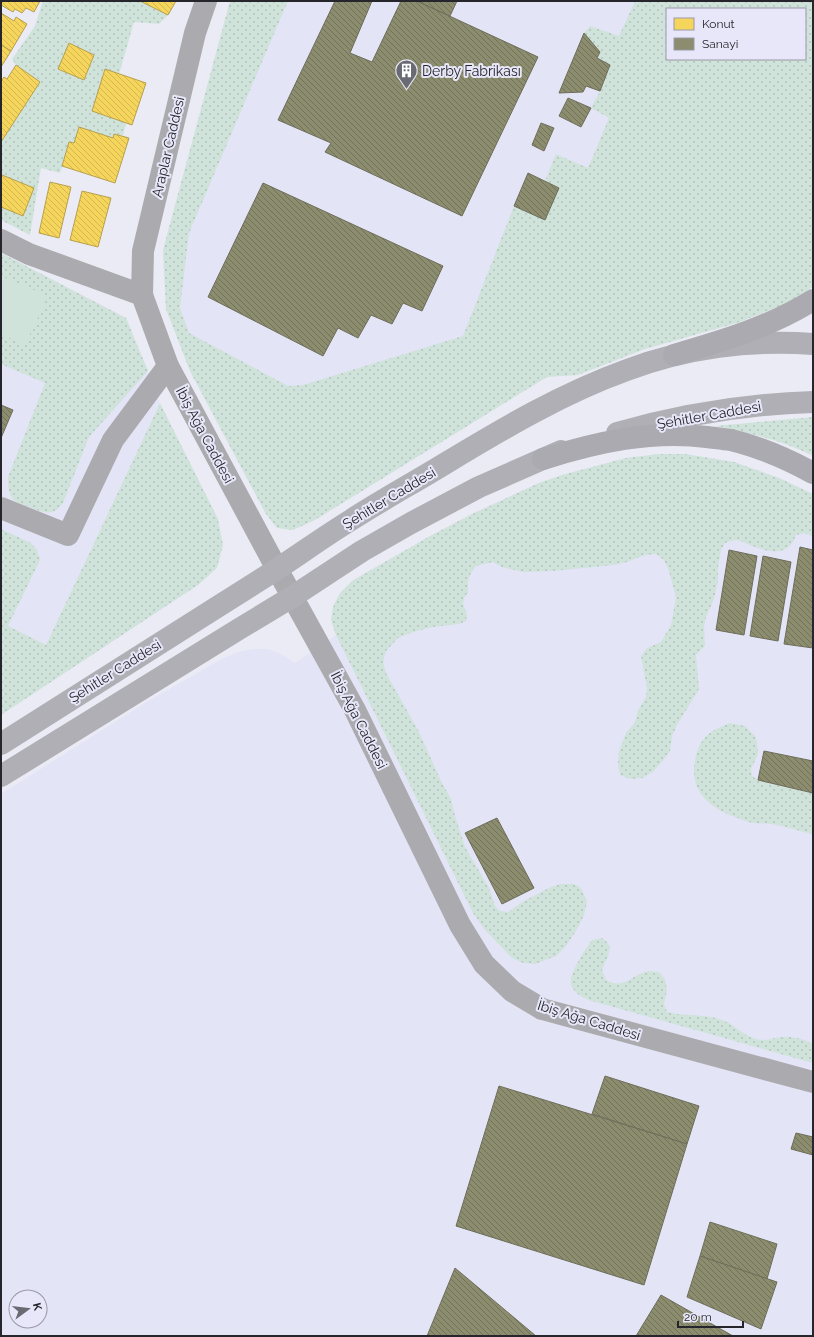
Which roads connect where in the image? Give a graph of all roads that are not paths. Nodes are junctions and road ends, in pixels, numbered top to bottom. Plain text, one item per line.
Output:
1 (206, 1) edge
2 (1, 240) edge
3 (142, 295) junction
4 (813, 300) edge
5 (813, 344) edge
6 (674, 355) junction
7 (168, 366) junction
8 (813, 402) edge
9 (543, 458) junction
10 (813, 473) edge
11 (1, 508) edge
12 (277, 569) junction
13 (292, 597) junction
14 (1, 744) edge
15 (1, 776) edge
16 (813, 1082) edge

1 - 3 street, Araplar Caddesi
2 - 3 street
3 - 7 street, İbiş Ağa Caddesi
4 - 6 highway
5 - 6 main road, Şehitler Caddesi
6 - 12 main road, Şehitler Caddesi
7 - 11 street
7 - 12 street, İbiş Ağa Caddesi
8 - 9 main road, Şehitler Caddesi
9 - 10 highway
9 - 13 main road, Şehitler Caddesi
12 - 13 street, İbiş Ağa Caddesi
12 - 14 main road, Şehitler Caddesi
13 - 15 main road, Şehitler Caddesi
13 - 16 street, İbiş Ağa Caddesi

